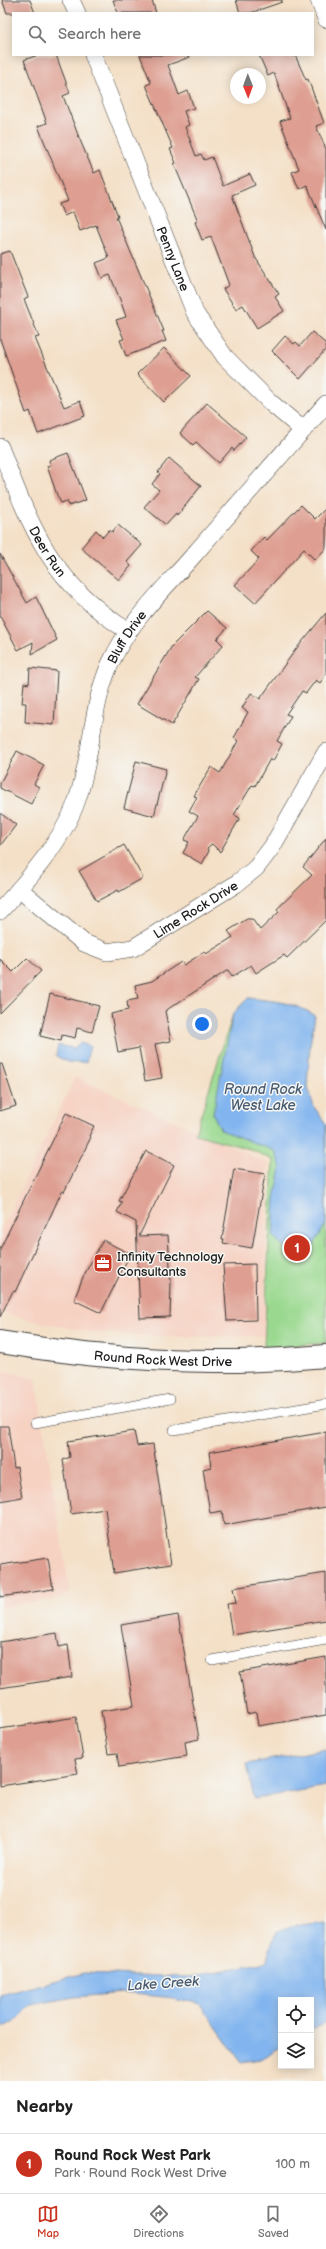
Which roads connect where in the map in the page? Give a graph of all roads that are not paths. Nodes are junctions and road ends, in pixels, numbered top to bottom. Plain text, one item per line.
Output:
1 (72, 0) edge
2 (319, 0) edge
3 (76, 12) edge
4 (326, 19) edge
5 (93, 56) edge
6 (326, 404) edge
7 (303, 430) junction
8 (0, 447) edge
9 (128, 631) junction
10 (326, 752) edge
11 (20, 889) junction
12 (0, 911) edge
13 (0, 1342) edge
14 (326, 1356) edge
15 (170, 1399) dead end
16 (326, 1404) edge
17 (35, 1423) dead end
18 (174, 1430) dead end
19 (326, 1640) edge
20 (212, 1660) dead end

1 - 3 street
2 - 4 street
5 - 7 street, Penny Lane
6 - 7 street, Bluff Drive
7 - 9 street, Bluff Drive
8 - 9 street, Deer Run
9 - 11 street, Bluff Drive
10 - 11 street, Lime Rock Drive
11 - 12 street, Bluff Drive
13 - 14 street, Round Rock West Drive
15 - 17 lane
16 - 18 lane
19 - 20 lane

